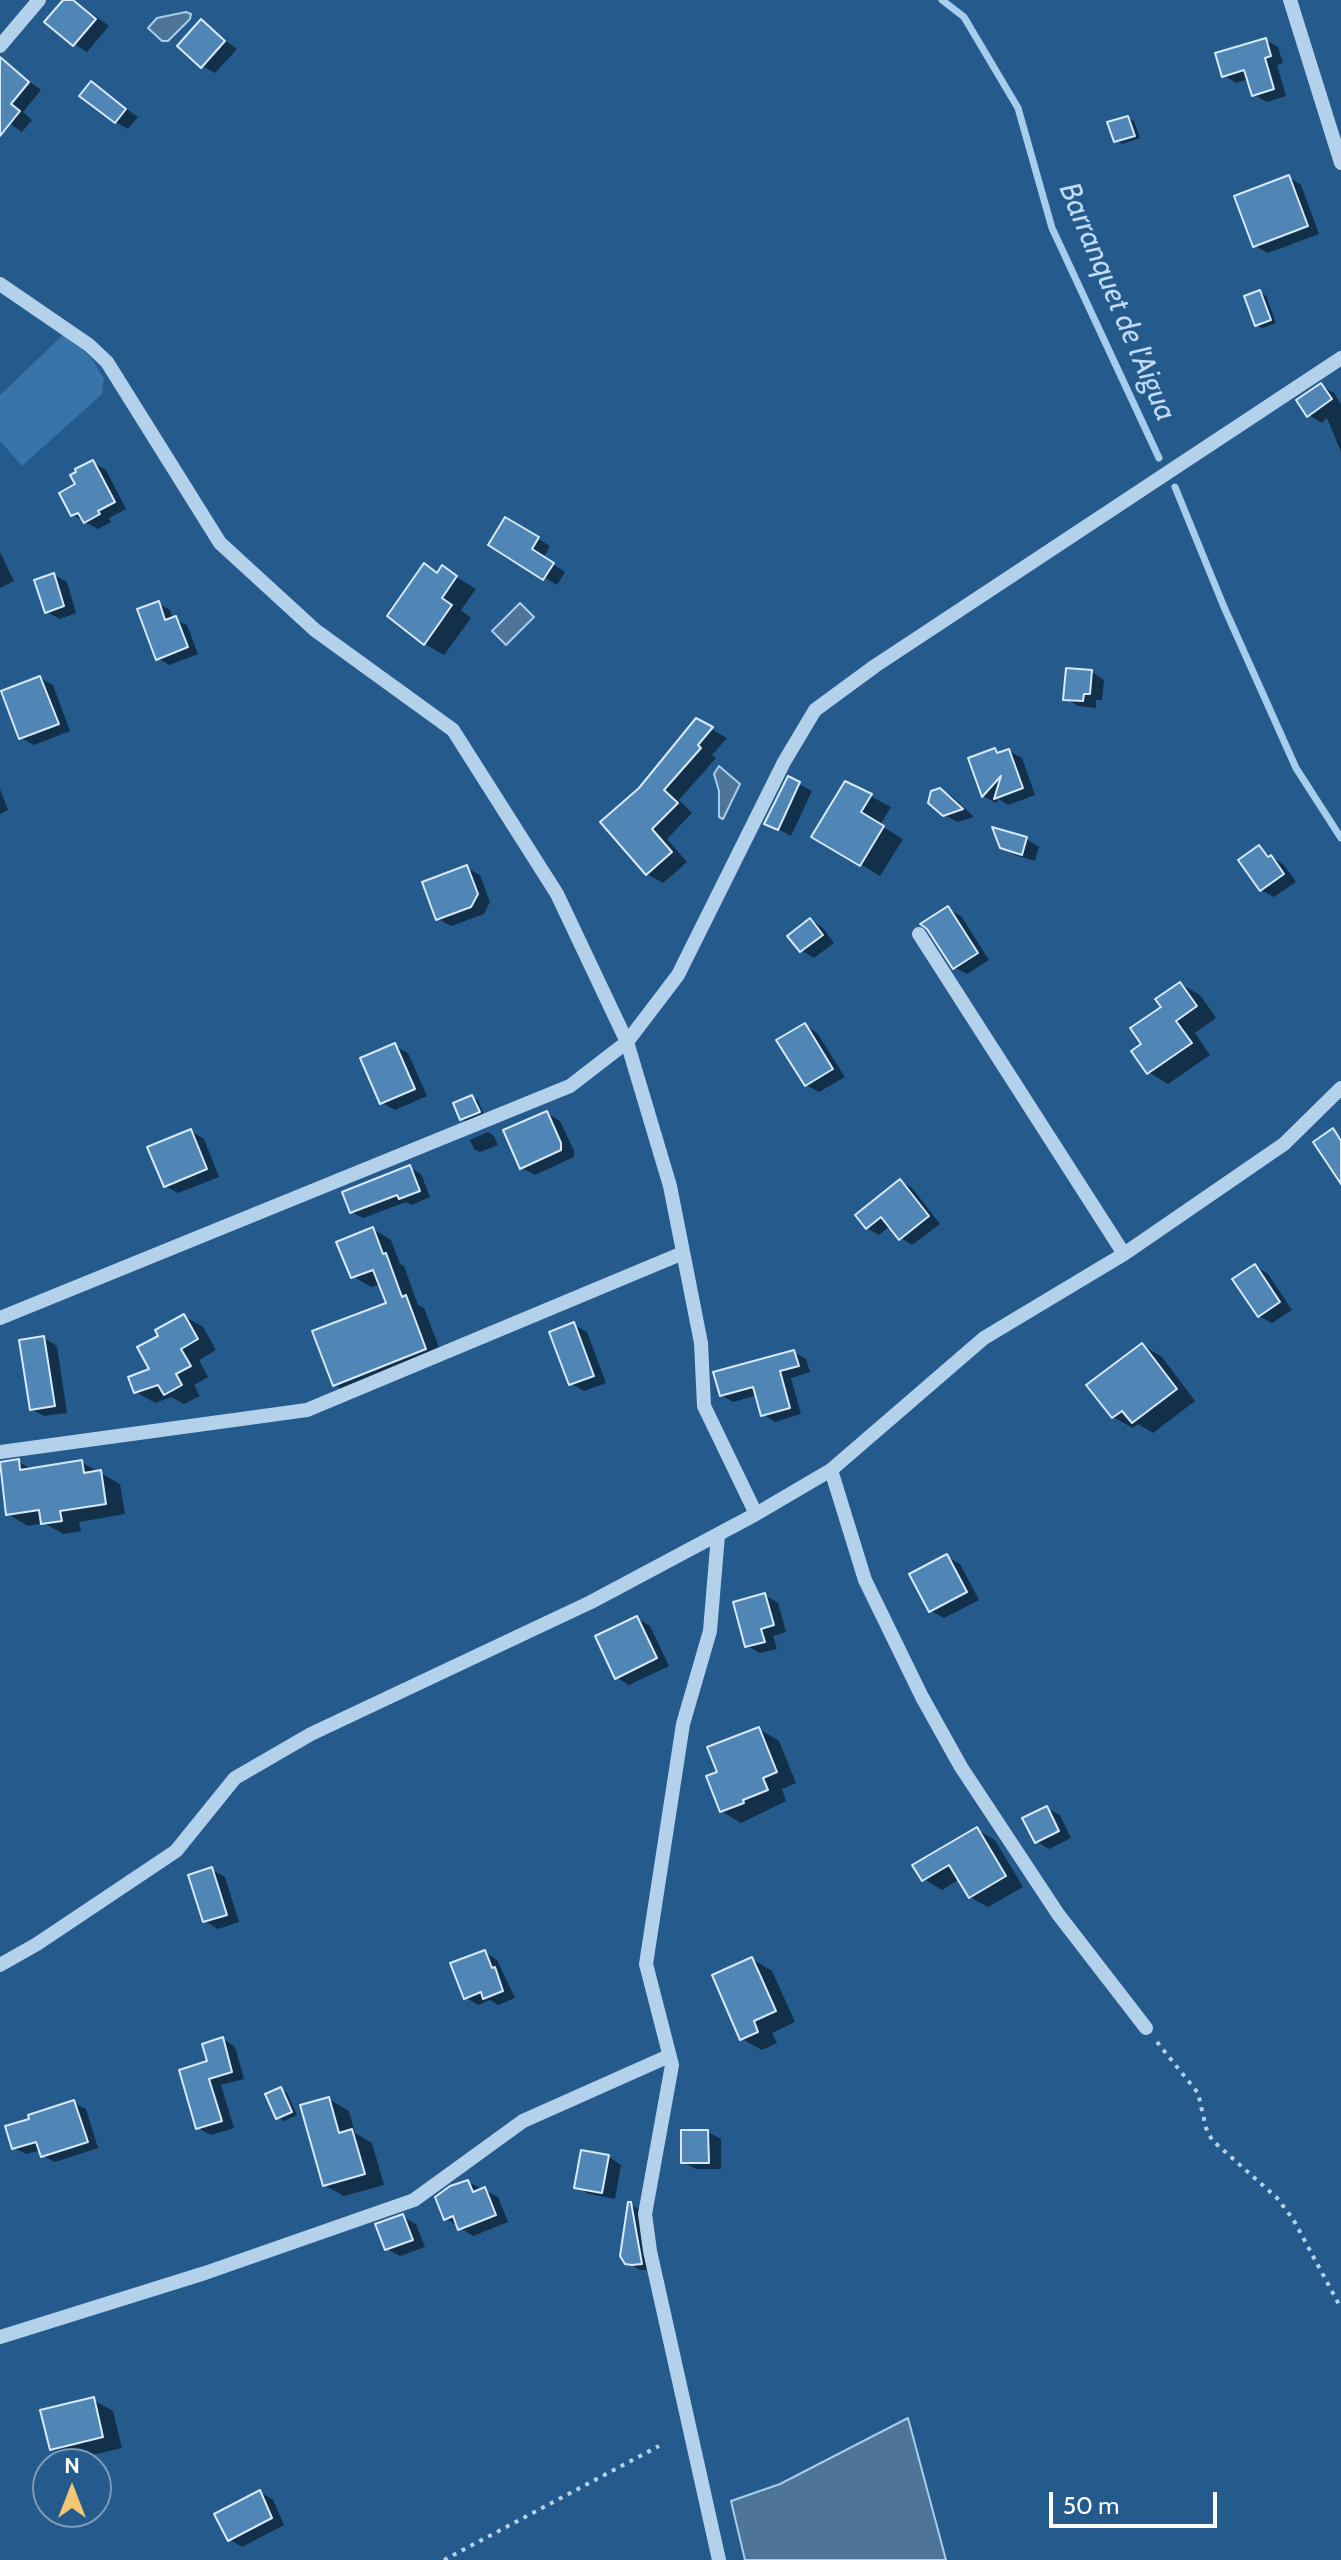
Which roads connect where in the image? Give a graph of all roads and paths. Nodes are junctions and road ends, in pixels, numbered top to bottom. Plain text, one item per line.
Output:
1 (39, 0) edge
2 (1290, 0) edge
3 (0, 46) edge
4 (1341, 163) edge
5 (0, 284) edge
6 (1341, 358) edge
7 (919, 934) dead end
8 (627, 1042) junction
9 (1341, 1088) edge
10 (683, 1253) junction
11 (1124, 1254) junction
12 (0, 1318) edge
13 (0, 1452) edge
14 (831, 1470) junction
15 (756, 1514) junction
16 (718, 1535) junction
17 (0, 1965) edge
18 (1146, 2028) joint
19 (669, 2056) junction
20 (1341, 2308) edge
21 (0, 2337) edge
22 (659, 2446) dead end
23 (444, 2560) edge
24 (719, 2560) edge

1 - 3 street
2 - 4 street
5 - 8 street
6 - 8 street
7 - 11 street
8 - 10 street
8 - 12 street
9 - 11 street
10 - 13 street
10 - 15 street
11 - 14 street
14 - 15 street
14 - 18 street
15 - 16 street
16 - 17 street
16 - 19 street
18 - 20 path
19 - 21 street
19 - 24 street
22 - 23 path

